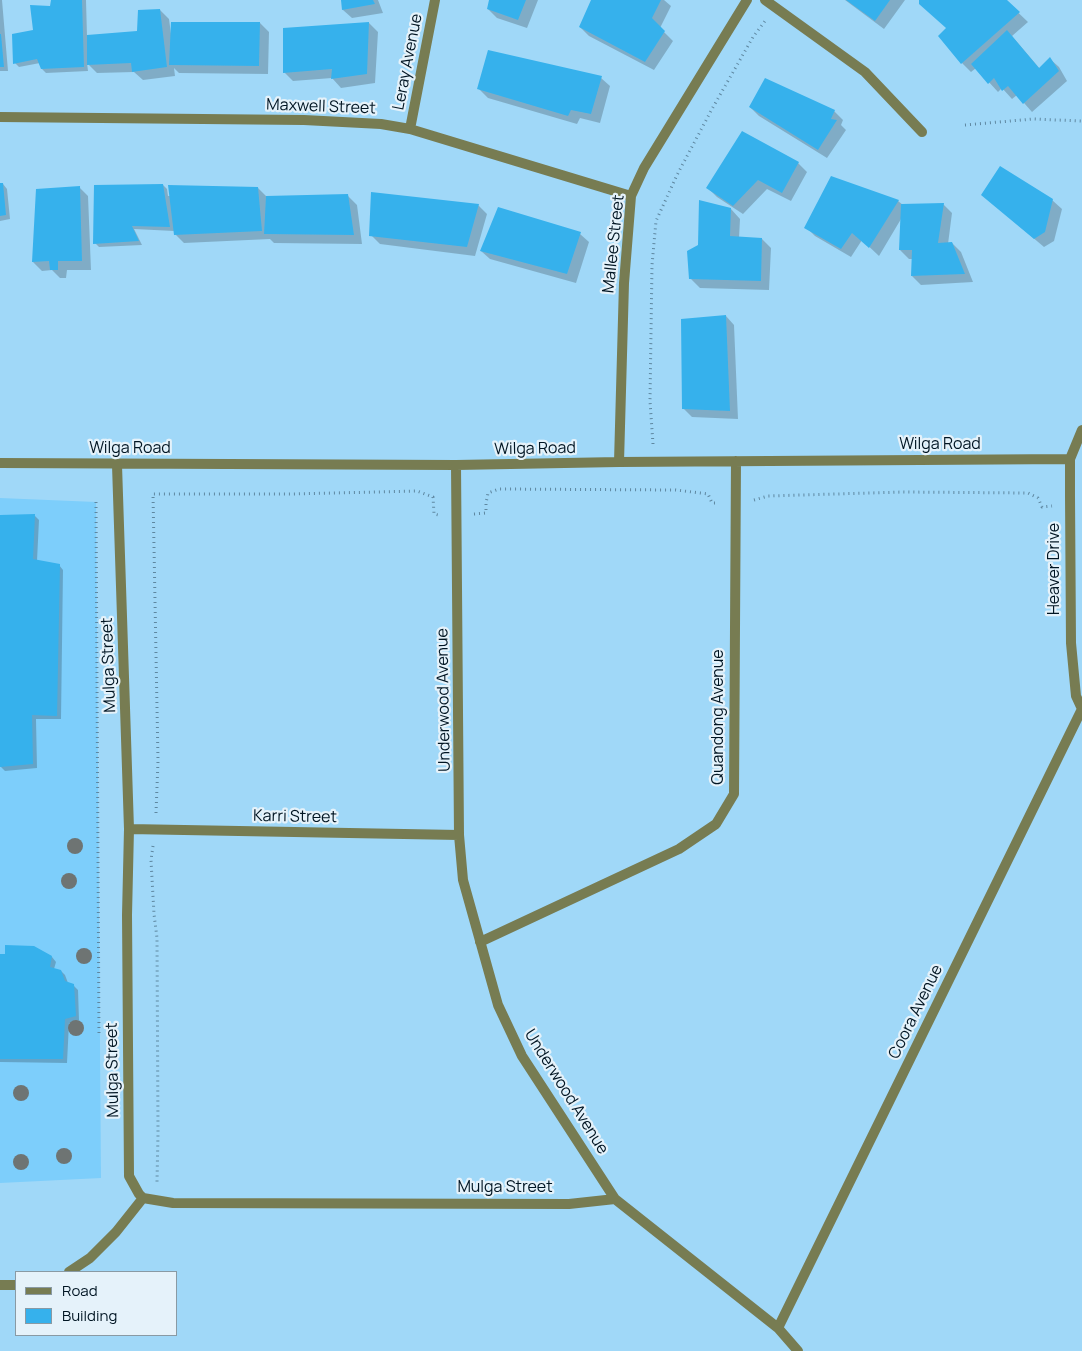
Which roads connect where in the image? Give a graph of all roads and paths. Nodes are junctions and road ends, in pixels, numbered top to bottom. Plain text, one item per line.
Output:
1 (435, 0) edge
2 (747, 0) edge
3 (766, 0) edge
4 (753, 37) dead end
5 (0, 117) edge
6 (1082, 121) edge
7 (965, 125) dead end
8 (410, 129) junction
9 (922, 132) dead end
10 (631, 196) junction
11 (1082, 430) edge
12 (1070, 459) junction
13 (619, 462) junction
14 (654, 462) junction
15 (736, 462) junction
16 (0, 463) edge
17 (117, 465) junction
18 (456, 465) junction
19 (96, 502) dead end
20 (736, 502) junction
21 (1070, 504) junction
22 (457, 515) junction
23 (1082, 709) edge
24 (129, 829) junction
25 (155, 829) junction
26 (459, 834) junction
27 (151, 860) dead end
28 (480, 942) junction
29 (99, 1034) dead end
30 (143, 1198) junction
31 (616, 1199) junction
32 (157, 1200) junction
33 (71, 1271) edge
34 (0, 1285) edge
35 (15, 1285) edge
36 (778, 1328) junction
37 (798, 1351) edge

1 - 8 street, Leray Avenue
2 - 10 street, Mallee Street
3 - 9 street
4 - 14 path
5 - 8 street, Maxwell Street
6 - 7 path
8 - 10 street, Maxwell Street
10 - 13 street, Mallee Street
11 - 12 street, Heaver Drive
12 - 15 street, Wilga Road
12 - 21 street, Heaver Drive
13 - 14 street, Wilga Road
13 - 18 street, Wilga Road
14 - 15 street, Wilga Road
15 - 20 street, Quandong Avenue
16 - 17 street, Wilga Road
17 - 18 street, Wilga Road
17 - 24 street, Mulga Street
18 - 22 street, Underwood Avenue
19 - 29 path
20 - 21 path
20 - 22 path
20 - 28 street, Quandong Avenue
21 - 23 street, Heaver Drive
22 - 25 path
22 - 26 street, Underwood Avenue
23 - 36 street, Coora Avenue
24 - 25 street, Karri Street
24 - 30 street, Mulga Street
25 - 26 street, Karri Street
26 - 28 street, Underwood Avenue
27 - 32 path
28 - 31 street, Underwood Avenue
30 - 32 street, Mulga Street
30 - 33 street
31 - 32 street, Mulga Street
31 - 36 street, Underwood Avenue
34 - 35 street
36 - 37 street, Underwood Avenue

